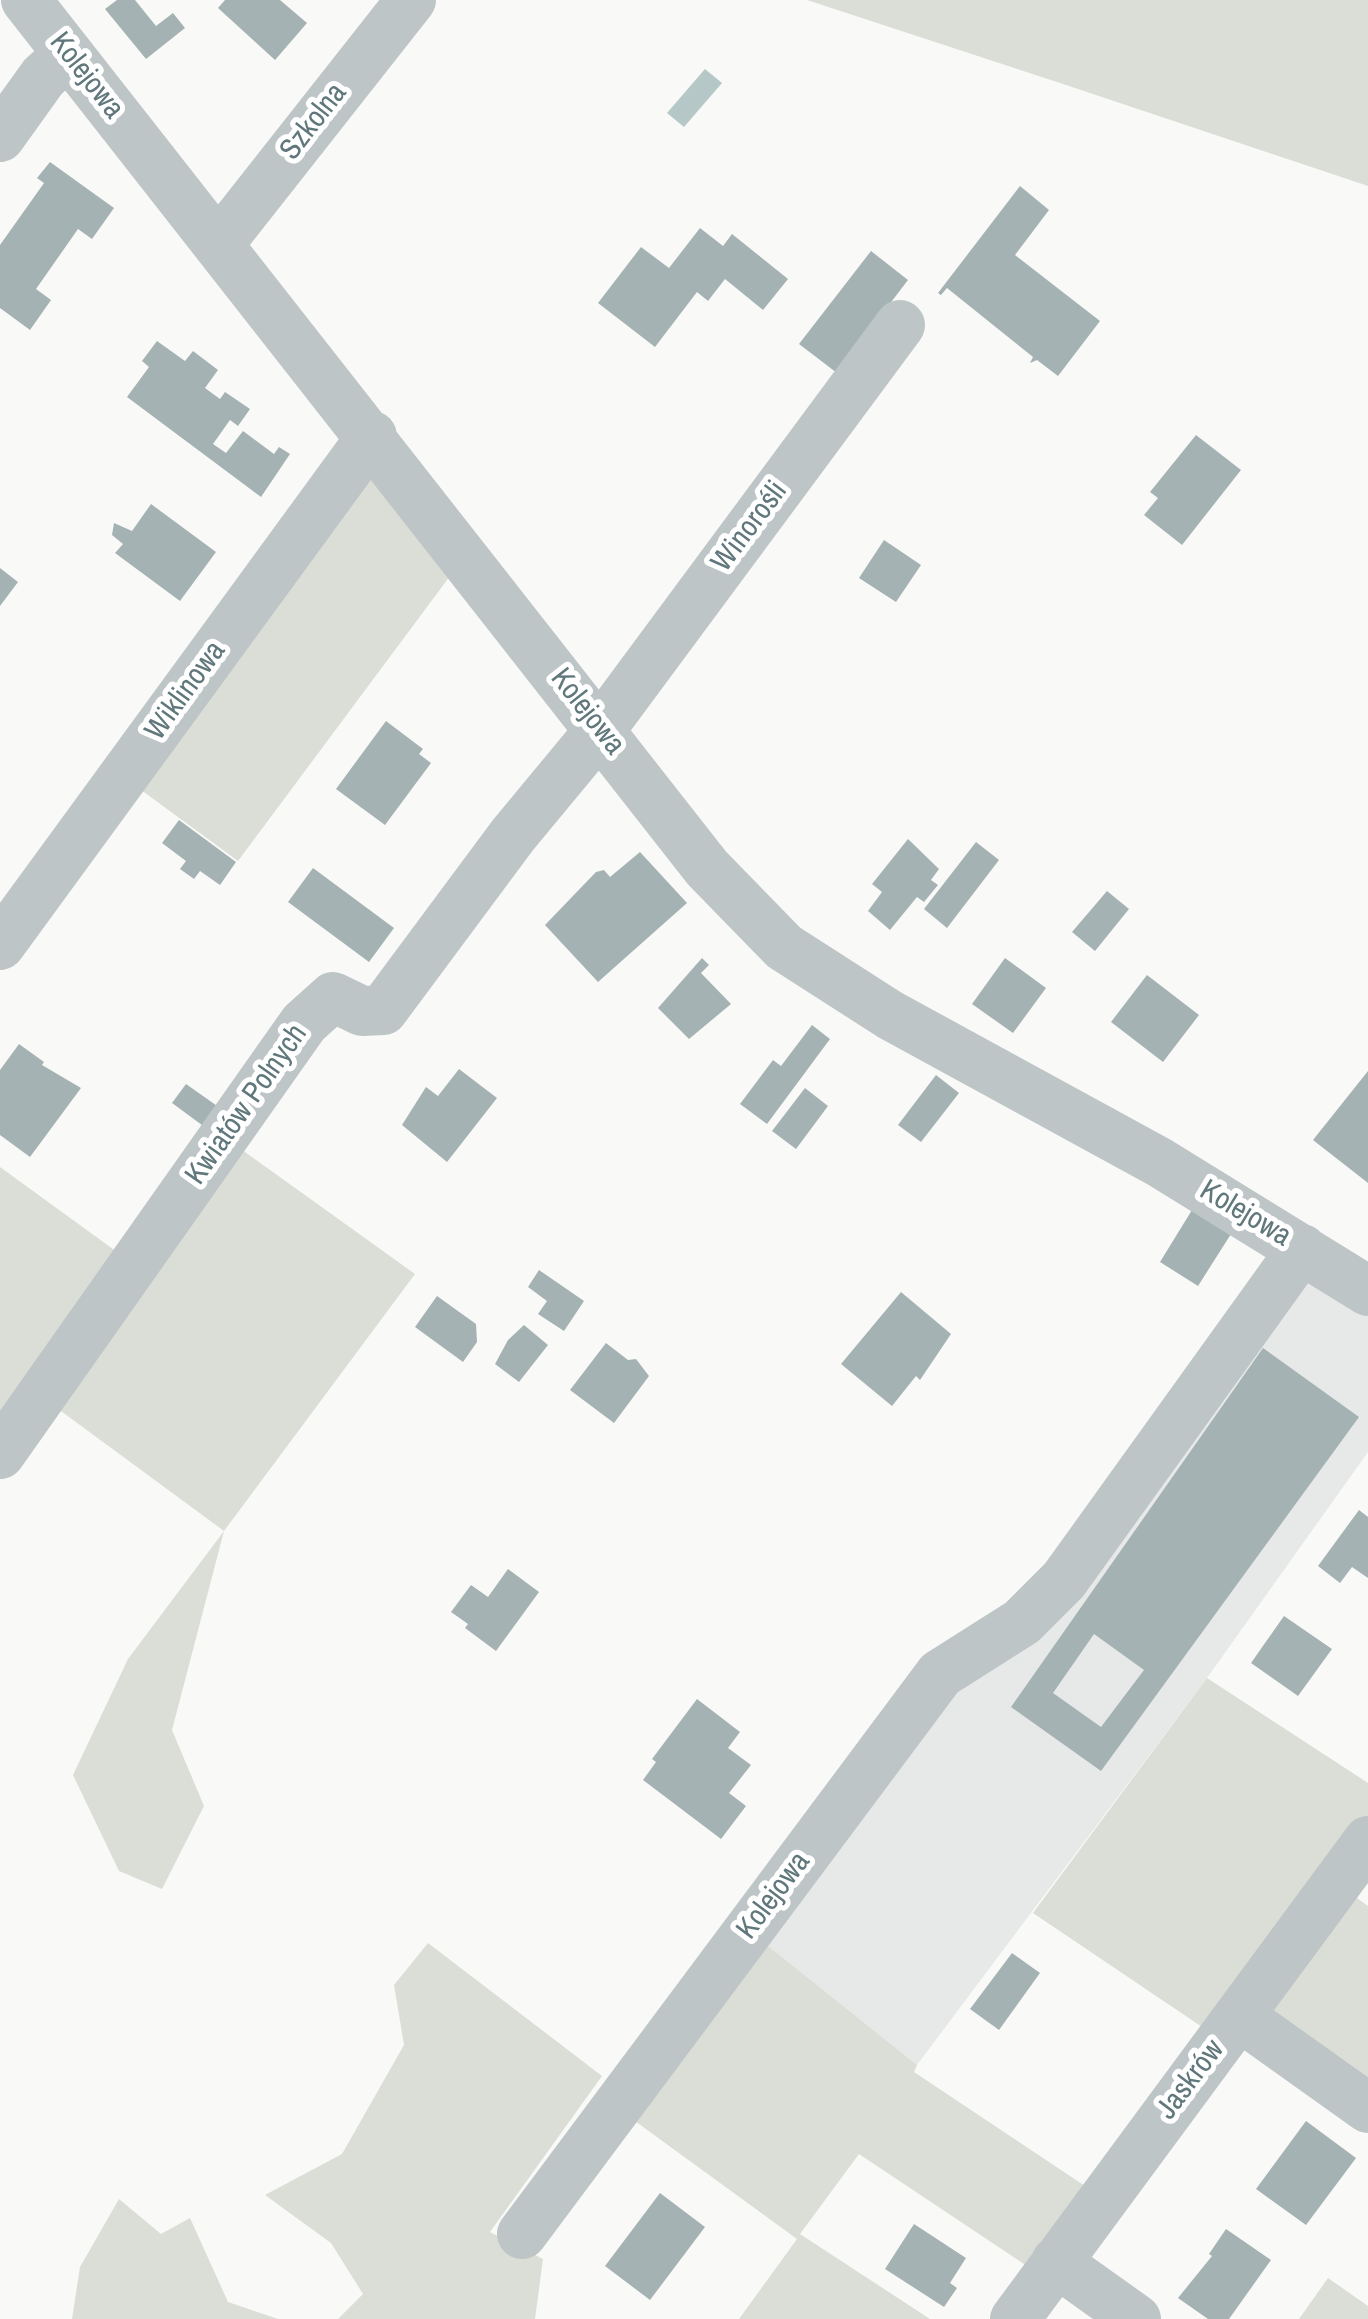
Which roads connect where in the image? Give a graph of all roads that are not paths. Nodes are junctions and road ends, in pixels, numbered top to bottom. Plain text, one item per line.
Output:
1 (26, 0) edge
2 (411, 0) edge
3 (68, 54) junction
4 (0, 138) edge
5 (218, 245) junction
6 (900, 325) dead end
7 (372, 436) junction
8 (600, 730) junction
9 (0, 945) edge
10 (1302, 1249) junction
11 (1368, 1291) edge
12 (0, 1454) edge
13 (1368, 1842) edge
14 (1239, 2016) junction
15 (1368, 2108) edge
16 (522, 2234) dead end
17 (1056, 2262) junction
18 (1015, 2319) edge
19 (1136, 2319) edge

1 - 3 street, Kolejowa
2 - 5 street, Szkolna
3 - 4 street
3 - 5 street, Kolejowa
5 - 7 street, Kolejowa
6 - 8 street, Winorośli
7 - 8 street, Kolejowa
7 - 9 street, Wiklinowa
8 - 10 street, Kolejowa
8 - 12 street, Kwiatów Polnych
10 - 11 street, Kolejowa
10 - 16 street, Kolejowa
13 - 14 street, Jaskrów
14 - 15 street
14 - 17 street, Jaskrów
17 - 18 street, Jaskrów
17 - 19 street

